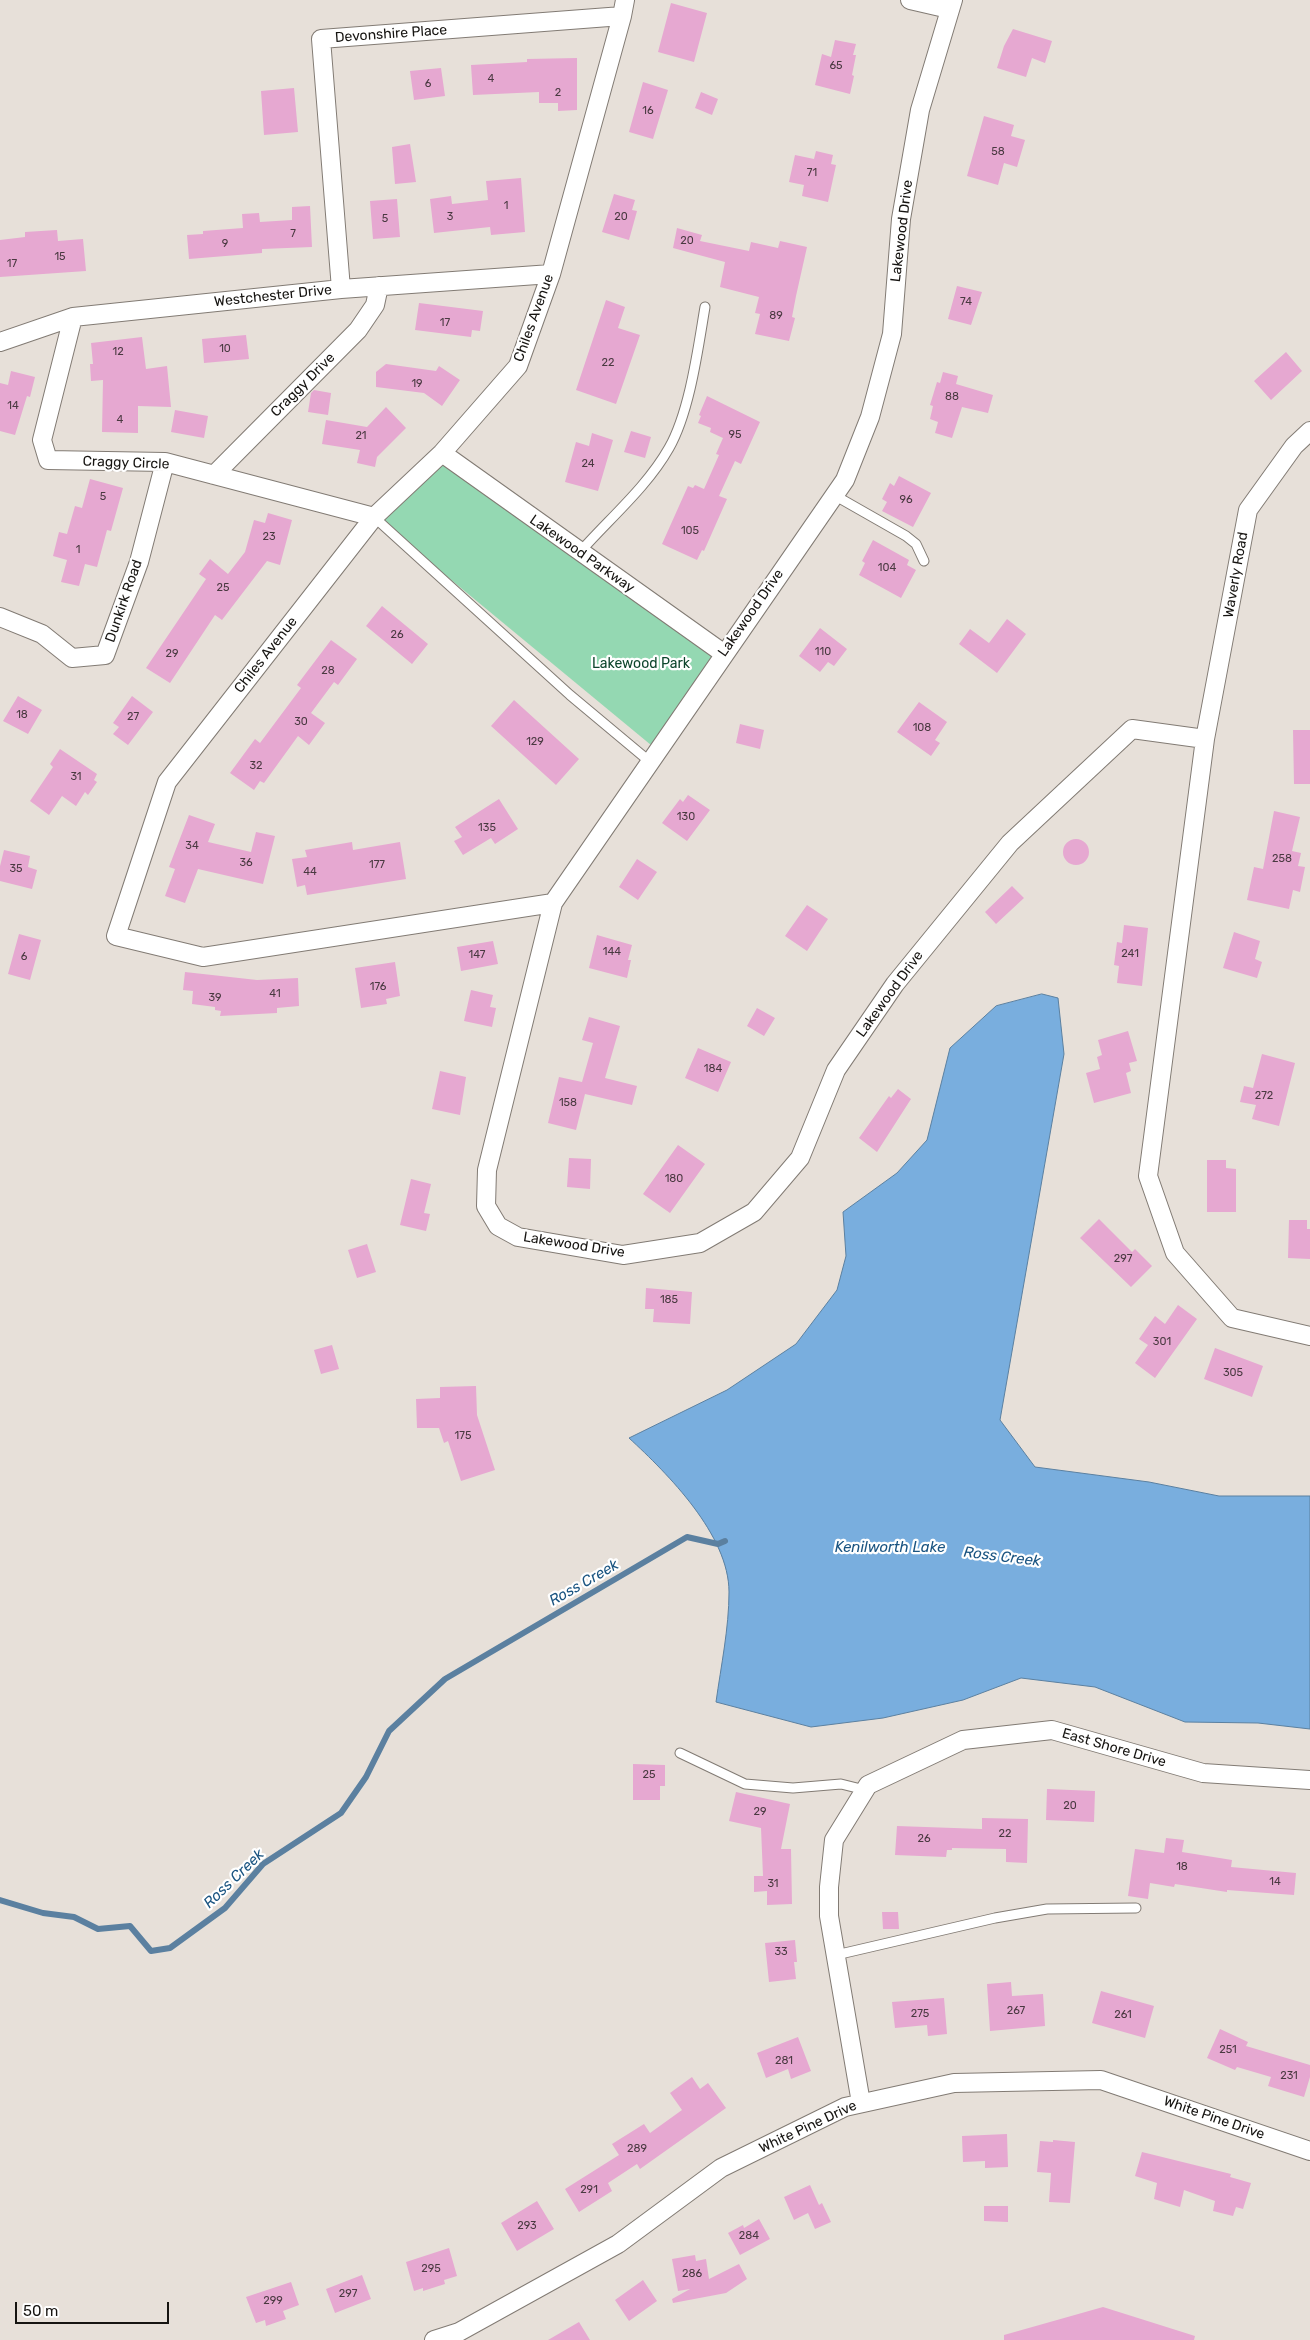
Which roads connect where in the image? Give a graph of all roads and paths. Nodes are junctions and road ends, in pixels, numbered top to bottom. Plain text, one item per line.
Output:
1 (910, 0) edge
2 (951, 5) edge
3 (623, 8) edge
4 (551, 274) junction
5 (379, 286) junction
6 (340, 289) junction
7 (705, 307) dead end
8 (73, 317) junction
9 (0, 342) edge
10 (1310, 431) edge
11 (442, 453) junction
12 (165, 462) junction
13 (214, 475) junction
14 (834, 495) junction
15 (374, 517) junction
16 (580, 552) junction
17 (924, 561) dead end
18 (0, 617) edge
19 (723, 653) junction
20 (1205, 740) junction
21 (650, 761) junction
22 (553, 903) junction
23 (1310, 1336) edge
24 (680, 1753) dead end
25 (1310, 1780) edge
26 (865, 1790) junction
27 (1136, 1908) dead end
28 (836, 1954) junction
29 (861, 2102) junction
30 (1310, 2151) edge
31 (434, 2340) edge

1 - 2 street
2 - 14 street, Lakewood Drive
3 - 4 street, Chiles Avenue
3 - 6 street, Devonshire Place
4 - 5 street, Westchester Drive
4 - 11 street, Chiles Avenue
5 - 6 street, Westchester Drive
5 - 13 street, Craggy Drive
6 - 8 street, Westchester Drive
7 - 16 lane
8 - 9 street, Westchester Drive
8 - 12 street, Craggy Circle
10 - 20 street, Waverly Road
11 - 15 street, Chiles Avenue
11 - 16 street, Lakewood Parkway
12 - 13 street, Craggy Circle
12 - 18 street, Dunkirk Road
13 - 15 street, Craggy Circle
14 - 17 lane
14 - 19 street, Lakewood Drive
15 - 21 lane
15 - 22 street, Chiles Avenue
16 - 19 street, Lakewood Parkway
19 - 21 street, Lakewood Drive
20 - 22 street, Lakewood Drive
20 - 23 street
21 - 22 street, Lakewood Drive
24 - 26 lane
25 - 26 street, East Shore Drive
26 - 28 street, East Shore Drive
27 - 28 lane
28 - 29 street, East Shore Drive
29 - 30 street, White Pine Drive
29 - 31 street, White Pine Drive

